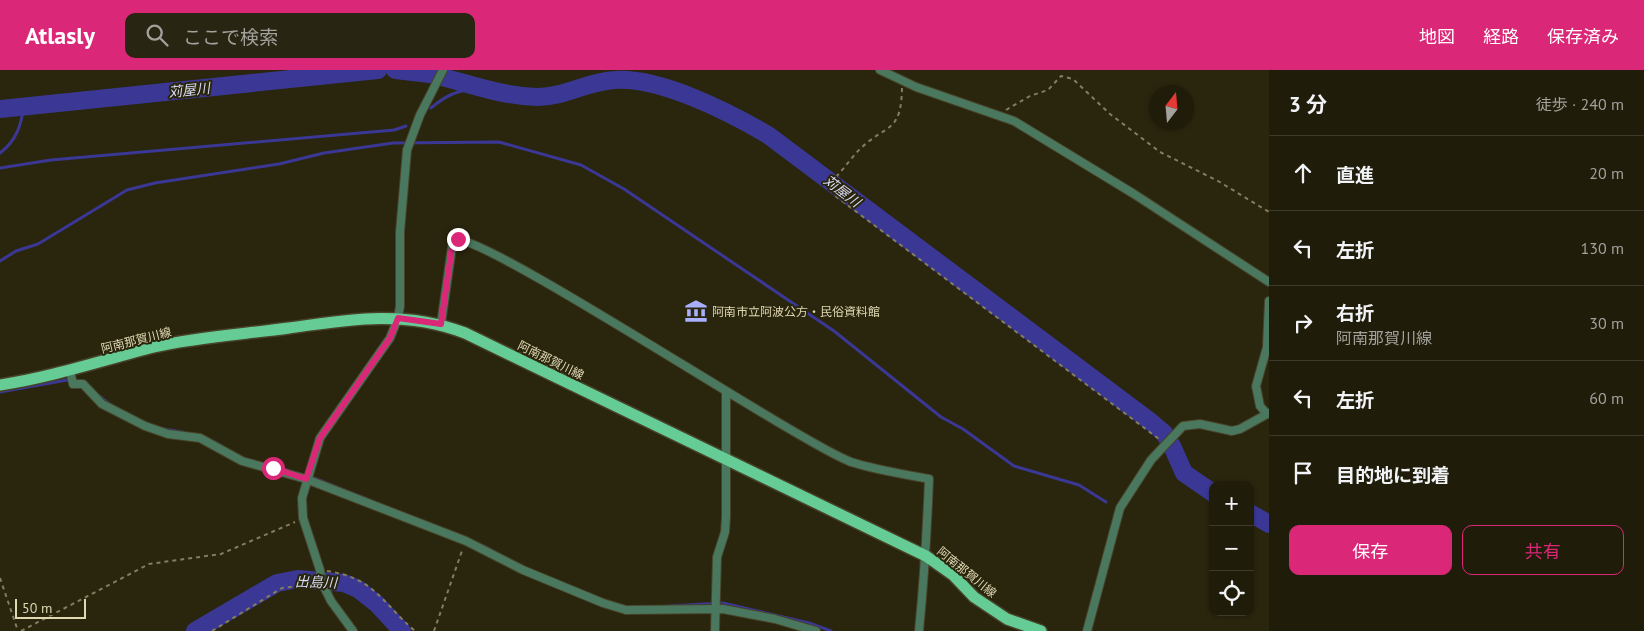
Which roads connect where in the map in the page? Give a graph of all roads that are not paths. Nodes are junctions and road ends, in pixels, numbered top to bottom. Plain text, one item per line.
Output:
1 (442, 70) edge
2 (880, 70) edge
3 (1269, 282) edge
4 (1269, 301) edge
5 (398, 318) junction
6 (441, 324) junction
7 (70, 376) junction
8 (0, 385) edge
9 (726, 392) junction
10 (1268, 413) edge
11 (726, 460) junction
12 (307, 476) junction
13 (926, 556) junction
14 (716, 605) junction
15 (353, 631) edge
16 (715, 631) edge
17 (816, 631) edge
18 (919, 631) edge
19 (1041, 631) edge
20 (1087, 631) edge

1 - 5 street
2 - 3 street
4 - 10 street
5 - 6 main road, 阿南那賀川線
5 - 7 main road, 阿南那賀川線
5 - 12 street
6 - 9 street
6 - 11 main road, 阿南那賀川線
7 - 8 main road, 阿南那賀川線
7 - 12 street
9 - 11 street
9 - 13 street
10 - 20 street
11 - 13 main road, 阿南那賀川線
11 - 14 street
12 - 14 street
12 - 15 street
13 - 18 street
13 - 19 main road, 阿南那賀川線
14 - 16 street
14 - 17 street

